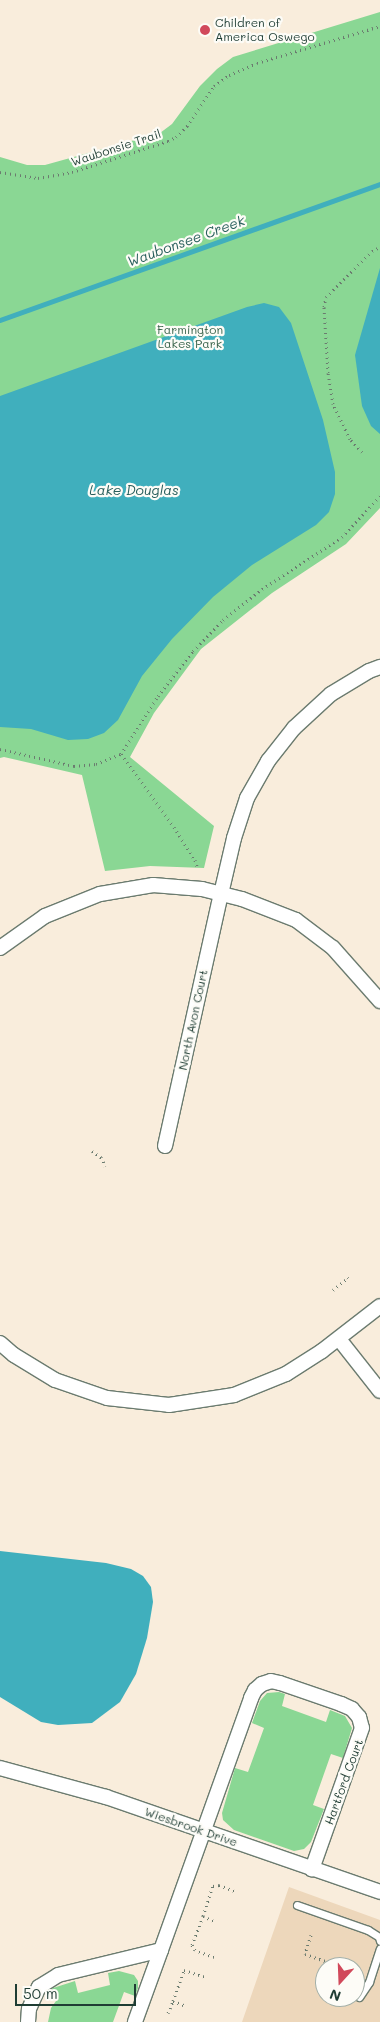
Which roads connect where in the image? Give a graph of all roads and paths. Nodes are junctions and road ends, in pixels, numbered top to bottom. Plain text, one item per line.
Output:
1 (380, 26) edge
2 (0, 172) edge
3 (380, 247) edge
4 (362, 452) dead end
5 (380, 496) edge
6 (380, 667) edge
7 (0, 749) edge
8 (121, 754) junction
9 (198, 869) dead end
10 (221, 894) junction
11 (0, 948) edge
12 (380, 1001) edge
13 (165, 1146) dead end
14 (92, 1151) dead end
15 (105, 1166) dead end
16 (346, 1276) dead end
17 (333, 1290) dead end
18 (380, 1306) edge
19 (339, 1339) junction
20 (0, 1344) edge
21 (380, 1391) edge
22 (0, 1768) edge
23 (204, 1831) junction
24 (312, 1869) junction
25 (237, 1892) dead end
26 (380, 1892) edge
27 (297, 1905) dead end
28 (203, 1916) junction
29 (216, 1920) dead end
30 (311, 1935) dead end
31 (380, 1941) edge
32 (380, 1949) edge
33 (161, 1950) junction
34 (214, 1957) dead end
35 (315, 1957) edge
36 (206, 1977) dead end
37 (365, 1987) edge
38 (173, 2001) junction
39 (185, 2005) dead end
40 (168, 2013) dead end
41 (28, 2022) edge
42 (136, 2022) edge

1 - 2 path, Waubonsie Trail
3 - 4 path
5 - 8 path
6 - 10 street, North Avon Court
7 - 8 path
8 - 9 path
10 - 11 street
10 - 12 street
10 - 13 street, North Avon Court
14 - 15 path
16 - 17 path
18 - 19 street
19 - 20 street
19 - 21 street
22 - 23 street, Wiesbrook Drive
23 - 24 street, Wiesbrook Drive
23 - 24 street, Hartford Court
23 - 33 street
24 - 26 street, Wiesbrook Drive
25 - 28 path
27 - 31 lane
28 - 29 path
28 - 34 path
30 - 35 path
32 - 37 lane
33 - 41 street
33 - 42 street
36 - 38 path
38 - 39 path
38 - 40 path

